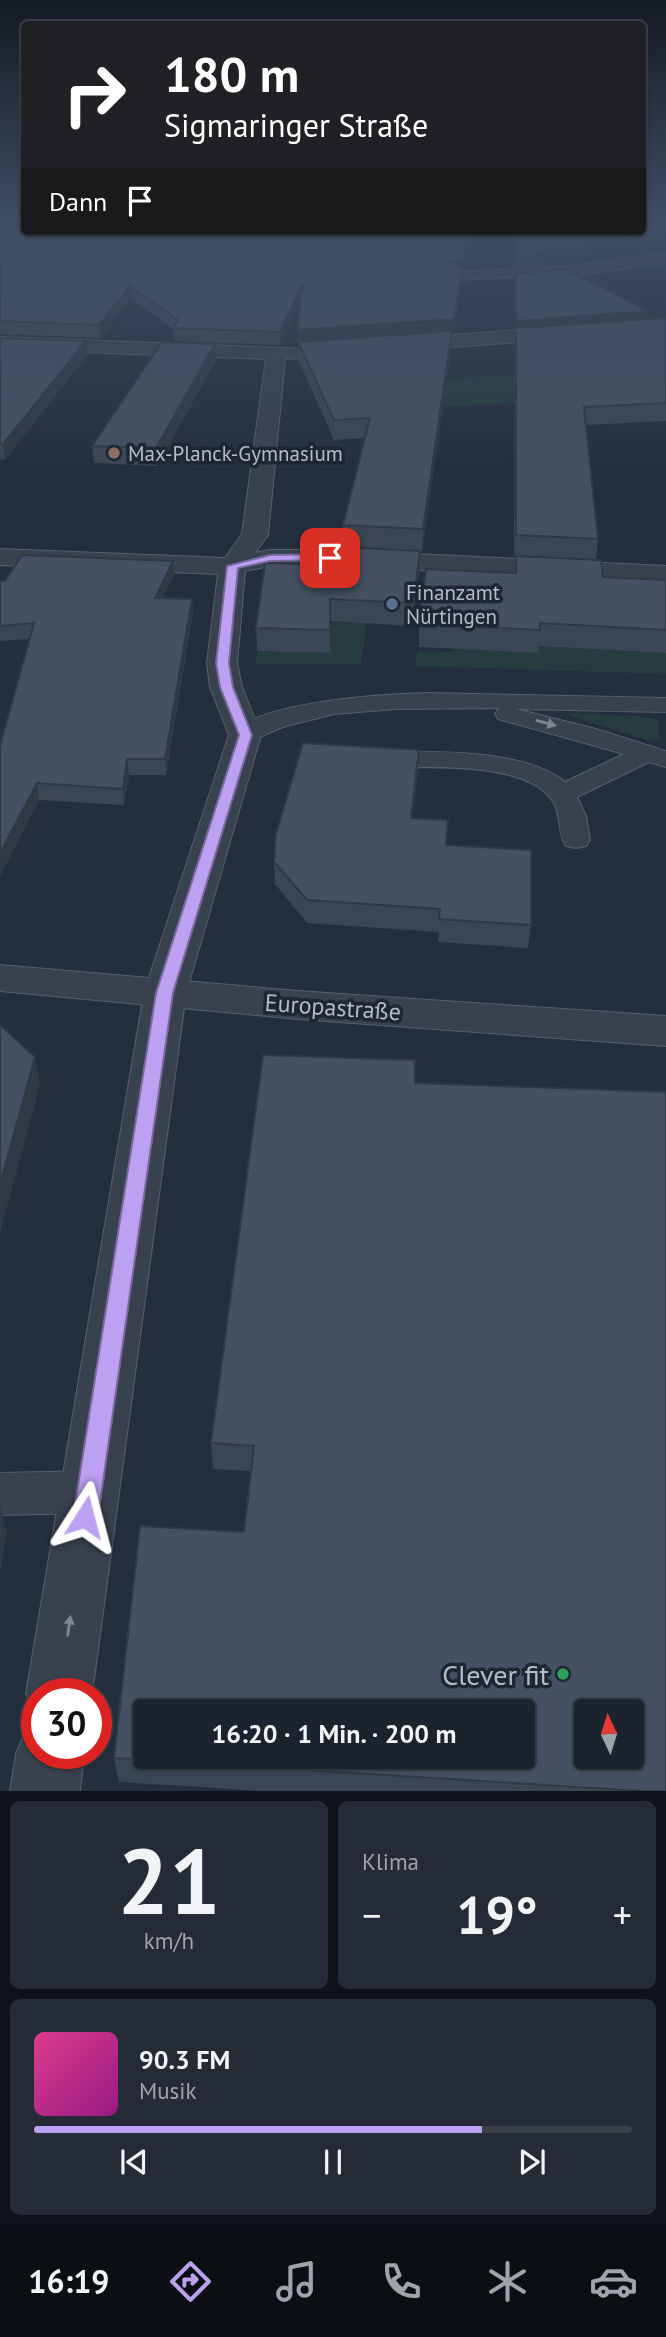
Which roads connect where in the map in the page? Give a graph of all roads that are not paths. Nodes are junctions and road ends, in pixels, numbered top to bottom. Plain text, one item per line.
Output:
1 (666, 325) edge
2 (0, 343) edge
3 (373, 347) edge
4 (318, 351) edge
5 (276, 354) junction
6 (0, 557) edge
7 (232, 566) junction
8 (666, 574) edge
9 (431, 701) junction
10 (666, 705) edge
11 (246, 735) junction
12 (657, 756) edge
13 (382, 760) edge
14 (562, 794) junction
15 (576, 840) dead end
16 (0, 978) edge
17 (165, 993) junction
18 (666, 1031) edge
19 (89, 1492) junction
20 (0, 1494) edge
21 (61, 1678) edge
22 (48, 1769) edge
23 (45, 1791) edge

1 - 3 street
2 - 5 street
4 - 5 street
5 - 7 street
6 - 7 street
7 - 8 street
7 - 11 street
9 - 10 lane
9 - 11 lane
9 -> 12 lane
11 - 17 street
12 - 14 lane
13 - 14 lane
14 - 15 lane
16 - 17 street, Europastraße
17 - 18 street, Europastraße
17 - 19 street
19 - 20 lane
21 -> 19 street
22 - 23 street

